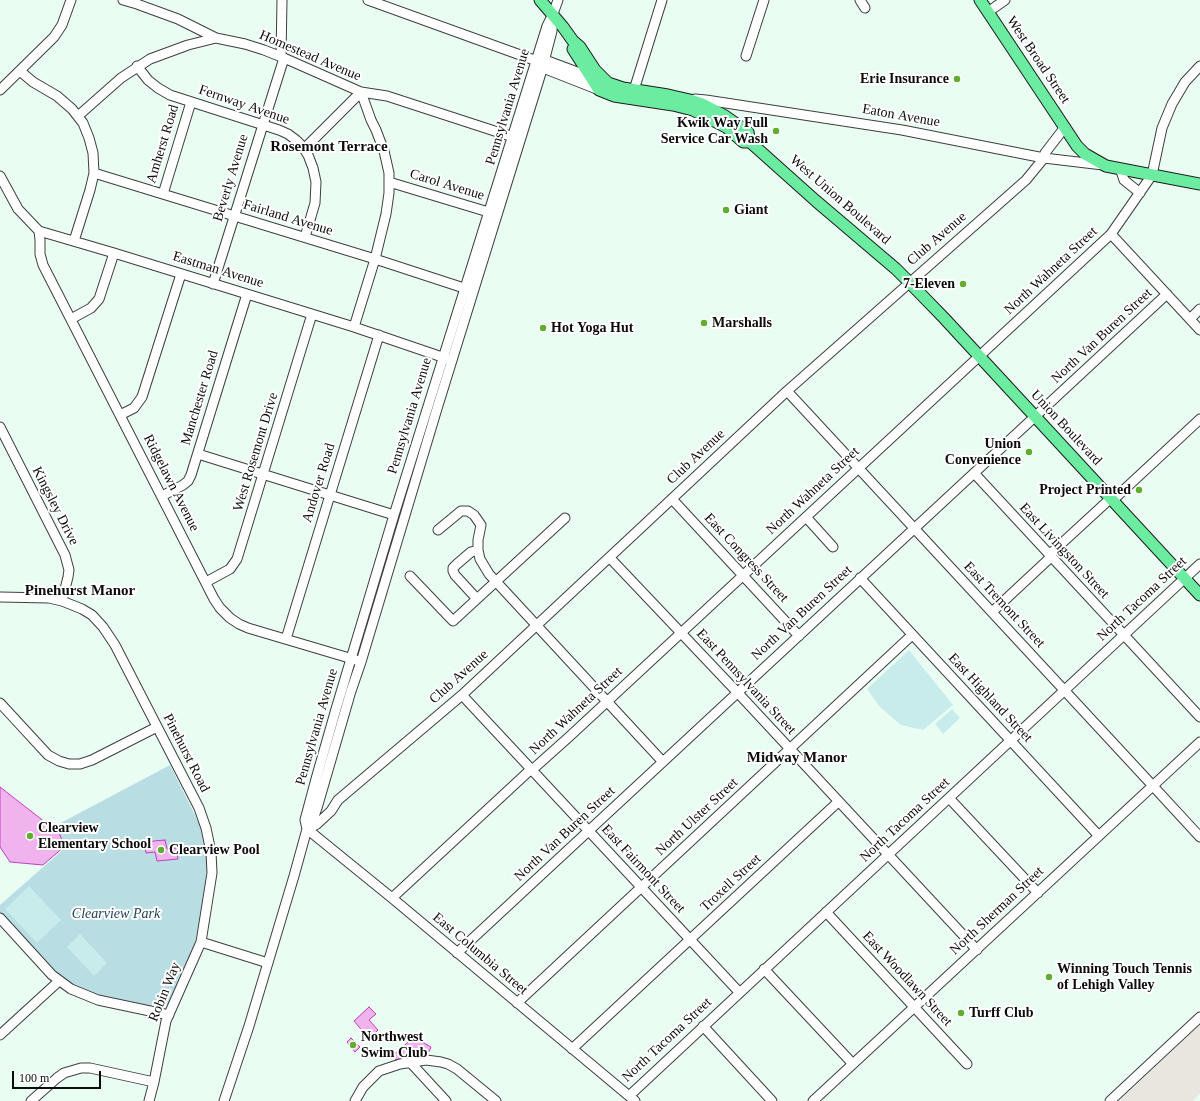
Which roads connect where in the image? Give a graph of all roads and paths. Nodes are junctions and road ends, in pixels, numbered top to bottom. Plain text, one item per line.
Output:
1 (71, 0) edge
2 (123, 0) edge
3 (282, 0) edge
4 (368, 0) edge
5 (540, 0) edge
6 (558, 0) edge
7 (662, 0) edge
8 (764, 0) edge
9 (980, 0) edge
10 (1005, 0) edge
11 (988, 12) junction
12 (553, 14) junction
13 (216, 38) junction
14 (573, 41) junction
15 (746, 56) dead end
16 (283, 57) junction
17 (541, 63) junction
18 (137, 66) junction
19 (1200, 66) edge
20 (20, 71) junction
21 (590, 78) junction
22 (608, 82) junction
23 (0, 90) edge
24 (599, 90) junction
25 (634, 90) junction
26 (361, 92) junction
27 (690, 100) junction
28 (191, 102) junction
29 (78, 116) junction
30 (263, 125) junction
31 (1068, 131) junction
32 (513, 137) junction
33 (750, 142) junction
34 (304, 149) junction
35 (1044, 158) junction
36 (1106, 166) junction
37 (1120, 168) junction
38 (94, 173) junction
39 (1152, 175) junction
40 (0, 176) edge
41 (389, 182) junction
42 (1200, 184) edge
43 (1140, 193) junction
44 (163, 194) junction
45 (493, 214) junction
46 (234, 216) junction
47 (39, 231) junction
48 (1111, 234) junction
49 (305, 237) junction
50 (74, 241) junction
51 (114, 253) junction
52 (375, 259) junction
53 (181, 274) junction
54 (909, 282) junction
55 (213, 284) junction
56 (465, 288) junction
57 (474, 291) junction
58 (246, 294) junction
59 (1167, 294) junction
60 (1200, 309) edge
61 (312, 314) junction
62 (71, 319) junction
63 (1190, 319) junction
64 (354, 327) junction
65 (1200, 330) edge
66 (379, 335) junction
67 (980, 356) junction
68 (448, 359) junction
69 (787, 391) junction
70 (120, 415) junction
71 (1035, 416) junction
72 (1200, 419) edge
73 (0, 428) edge
74 (198, 454) junction
75 (858, 468) junction
76 (974, 473) junction
77 (264, 474) junction
78 (330, 494) junction
79 (162, 496) junction
80 (672, 499) junction
81 (1112, 499) junction
82 (394, 515) junction
83 (806, 517) junction
84 (566, 518) dead end
85 (914, 528) junction
86 (438, 530) dead end
87 (833, 547) dead end
88 (478, 550) junction
89 (1050, 556) junction
90 (610, 558) junction
91 (1200, 564) edge
92 (410, 576) dead end
93 (743, 576) junction
94 (860, 578) junction
95 (1185, 578) junction
96 (206, 582) junction
97 (496, 582) junction
98 (1200, 595) edge
99 (0, 597) edge
100 (477, 599) junction
101 (62, 601) junction
102 (992, 612) junction
103 (536, 625) junction
104 (681, 632) junction
105 (912, 634) junction
106 (1124, 635) junction
107 (799, 636) junction
108 (286, 639) junction
109 (351, 659) junction
110 (361, 662) junction
111 (1064, 691) junction
112 (738, 693) junction
113 (462, 695) junction
114 (606, 701) junction
115 (0, 703) edge
116 (1200, 717) edge
117 (157, 727) junction
118 (1010, 740) junction
119 (1200, 742) edge
120 (790, 749) junction
121 (663, 762) junction
122 (532, 770) junction
123 (1153, 786) junction
124 (949, 798) junction
125 (338, 800) junction
126 (838, 802) junction
127 (312, 809) junction
128 (307, 829) junction
129 (589, 831) junction
130 (1099, 836) junction
131 (1200, 837) edge
132 (888, 855) junction
133 (641, 887) junction
134 (1038, 893) junction
135 (392, 898) junction
136 (826, 912) junction
137 (0, 918) edge
138 (7, 926) junction
139 (0, 933) edge
140 (690, 940) junction
141 (201, 942) junction
142 (976, 950) junction
143 (457, 953) junction
144 (268, 963) junction
145 (764, 969) junction
146 (59, 981) junction
147 (739, 992) junction
148 (517, 1003) junction
149 (914, 1008) junction
150 (169, 1015) junction
151 (1200, 1017) edge
152 (703, 1026) junction
153 (0, 1035) edge
154 (572, 1049) junction
155 (410, 1062) junction
156 (853, 1064) junction
157 (967, 1064) dead end
158 (154, 1082) junction
159 (632, 1098) edge
160 (31, 1101) edge
161 (149, 1101) edge
162 (224, 1101) edge
163 (355, 1101) edge
164 (446, 1101) edge
165 (496, 1101) edge
166 (772, 1101) edge
167 (813, 1101) edge
168 (1110, 1101) edge

1 - 20 street
2 - 13 street, Homestead Avenue
3 - 16 street, Beverly Avenue
4 - 17 street
5 - 12 main road, West Union Boulevard
6 - 12 street, Pennsylvania Avenue
7 - 25 street
8 - 15 street
9 - 11 main road, West Broad Street
10 - 11 street
11 - 31 main road, West Broad Street
12 - 14 main road, West Union Boulevard
12 - 17 street, Pennsylvania Avenue
13 - 16 street, Homestead Avenue
13 - 18 street
14 - 21 main road, West Union Boulevard
14 - 22 main road, West Union Boulevard
16 - 26 street, Homestead Avenue
16 - 30 street, Beverly Avenue
17 - 21 street
17 - 24 street
17 - 32 street, Pennsylvania Avenue
17 - 45 street, Pennsylvania Avenue
18 - 28 street, Fernway Avenue
18 - 29 street
19 - 39 street, North Wahneta Street
20 - 23 street
20 - 29 street
21 - 22 street
21 - 24 main road, West Union Boulevard
22 - 25 main road, West Union Boulevard
24 - 33 main road, West Union Boulevard
25 - 27 main road, West Union Boulevard
26 - 32 street, Homestead Avenue
26 - 34 street
26 - 41 street
27 - 33 main road, West Union Boulevard
27 - 35 street, Eaton Avenue
28 - 30 street, Fernway Avenue
28 - 44 street, Amherst Road
29 - 38 street
30 - 34 street, Fernway Avenue
30 - 46 street, Beverly Avenue
31 - 35 street, Club Avenue
31 - 36 main road, West Broad Street
32 - 45 street, Pennsylvania Avenue
33 - 54 main road, West Union Boulevard
34 - 49 street, Fernway Avenue
35 - 36 street, Eaton Avenue
35 - 54 street, Club Avenue
36 - 37 main road
37 - 39 main road
37 - 43 street
38 - 44 street, Fairland Avenue
38 - 50 street
39 - 42 main road
39 - 43 street, North Wahneta Street
40 - 47 street
41 - 45 street, Carol Avenue
41 - 52 street
43 - 48 street, North Wahneta Street
44 - 46 street, Fairland Avenue
45 - 56 street, Pennsylvania Avenue
45 - 57 street, Pennsylvania Avenue
46 - 49 street, Fairland Avenue
46 - 55 street, Beverly Avenue
47 - 50 street, Eastman Avenue
47 - 62 street, Ridgelawn Avenue
48 - 59 street
48 - 67 street, North Wahneta Street
49 - 52 street, Fairland Avenue
50 - 51 street, Eastman Avenue
51 - 53 street, Eastman Avenue
51 - 62 street
52 - 56 street, Fairland Avenue
52 - 64 street
53 - 55 street, Eastman Avenue
53 - 70 street
54 - 67 main road, Union Boulevard
54 - 69 street, Club Avenue
55 - 58 street, Eastman Avenue
56 - 57 street, Fairland Avenue
56 - 68 street, Pennsylvania Avenue
57 - 68 street, Pennsylvania Avenue
58 - 61 street, Eastman Avenue
58 - 74 street, Manchester Road
59 - 63 street
59 - 71 street, North Van Buren Street
60 - 63 street
61 - 64 street, Eastman Avenue
61 - 77 street, West Rosemont Drive
62 - 70 street, Ridgelawn Avenue
63 - 65 street
64 - 66 street, Eastman Avenue
66 - 68 street, Eastman Avenue
66 - 78 street, Andover Road
67 - 71 main road, Union Boulevard
67 - 75 street, North Wahneta Street
68 - 82 street, Pennsylvania Avenue
68 - 110 street, Pennsylvania Avenue
69 - 75 street, East Tremont Street
69 - 80 street, Club Avenue
70 - 79 street, Ridgelawn Avenue
71 - 76 street, North Van Buren Street
71 - 81 main road, Union Boulevard
72 - 81 street
73 - 101 street, Kingsley Drive
74 - 77 street
74 - 79 street, Manchester Road
75 - 83 street, North Wahneta Street
75 - 85 street, East Tremont Street
76 - 85 street, North Van Buren Street
76 - 89 street, East Livingston Street
77 - 78 street
77 - 96 street, West Rosemont Drive
78 - 82 street
78 - 108 street, Andover Road
79 - 96 street, Ridgelawn Avenue
80 - 90 street, Club Avenue
80 - 93 street, East Congress Street
81 - 89 street
81 - 95 main road, Union Boulevard
82 - 109 street, Pennsylvania Avenue
83 - 87 street
83 - 93 street, North Wahneta Street
84 - 97 street
85 - 94 street, North Van Buren Street
85 - 102 street, East Tremont Street
86 - 88 street
88 - 97 street
88 - 100 street
89 - 102 street
89 - 106 street, East Livingston Street
90 - 103 street, Club Avenue
90 - 104 street, East Pennsylvania Street
91 - 95 street, North Tacoma Street
92 - 100 street
93 - 104 street, North Wahneta Street
93 - 107 street, East Congress Street
94 - 105 street, East Highland Street
94 - 107 street, North Van Buren Street
95 - 98 main road, Union Boulevard
95 - 106 street, North Tacoma Street
96 - 108 street, Ridgelawn Avenue
97 - 100 street
97 - 103 street
99 - 101 street, Pinehurst Road
101 - 117 street, Pinehurst Road
102 - 111 street, East Tremont Street
103 - 113 street, Club Avenue
103 - 114 street
104 - 112 street, East Pennsylvania Street
104 - 114 street, North Wahneta Street
105 - 118 street, East Highland Street
105 - 120 street, North Ulster Street
106 - 111 street, North Tacoma Street
106 - 116 street, East Livingston Street
107 - 112 street, North Van Buren Street
108 - 109 street, Ridgelawn Avenue
109 - 110 street, Ridgelawn Avenue
109 - 127 street, Pennsylvania Avenue
110 - 127 street, Pennsylvania Avenue
111 - 118 street, North Tacoma Street
111 - 123 street, East Tremont Street
112 - 120 street, East Pennsylvania Street
112 - 121 street, North Van Buren Street
113 - 122 street, East Fairmont Street
113 - 125 street, Club Avenue
114 - 121 street
114 - 122 street, North Wahneta Street
115 - 117 street
117 - 141 street, Pinehurst Road
118 - 124 street, North Tacoma Street
118 - 130 street, East Highland Street
119 - 123 street, North Sherman Street
120 - 126 street, East Pennsylvania Street
120 - 133 street, North Ulster Street
121 - 129 street, North Van Buren Street
122 - 129 street, East Fairmont Street
122 - 135 street, North Wahneta Street
123 - 130 street, North Sherman Street
123 - 131 street, East Tremont Street
124 - 132 street, North Tacoma Street
124 - 134 street
125 - 127 street, Club Avenue
125 - 128 street, Club Avenue
126 - 132 street, East Pennsylvania Street
126 - 140 street, Troxell Street
127 - 128 street, Pennsylvania Avenue
128 - 135 street, East Columbia Street
128 - 144 street, Pennsylvania Avenue
129 - 133 street, East Fairmont Street
129 - 143 street, North Van Buren Street
130 - 134 street, North Sherman Street
132 - 136 street, North Tacoma Street
132 - 142 street, East Pennsylvania Street
133 - 140 street, East Fairmont Street
133 - 148 street, North Ulster Street
134 - 142 street, North Sherman Street
135 - 143 street, East Columbia Street
136 - 145 street, North Tacoma Street
136 - 149 street, East Woodlawn Street
137 - 138 street
138 - 139 street
138 - 146 street
140 - 147 street, East Fairmont Street
140 - 154 street, Troxell Street
141 - 144 street
141 - 150 street, Robin Way
142 - 149 street, North Sherman Street
143 - 148 street, East Columbia Street
144 - 162 street, Pennsylvania Avenue
145 - 147 street, North Tacoma Street
145 - 156 street
146 - 150 street
146 - 153 street
147 - 152 street, North Tacoma Street
148 - 154 street, East Columbia Street
149 - 156 street, North Sherman Street
149 - 157 street, East Woodlawn Street
150 - 158 street, Robin Way
151 - 168 street
152 - 159 street, North Tacoma Street
152 - 166 street
154 - 159 street, East Columbia Street
155 - 163 street
155 - 164 street
155 - 165 street
156 - 167 street, North Sherman Street
158 - 160 street
158 - 161 street, Robin Way

